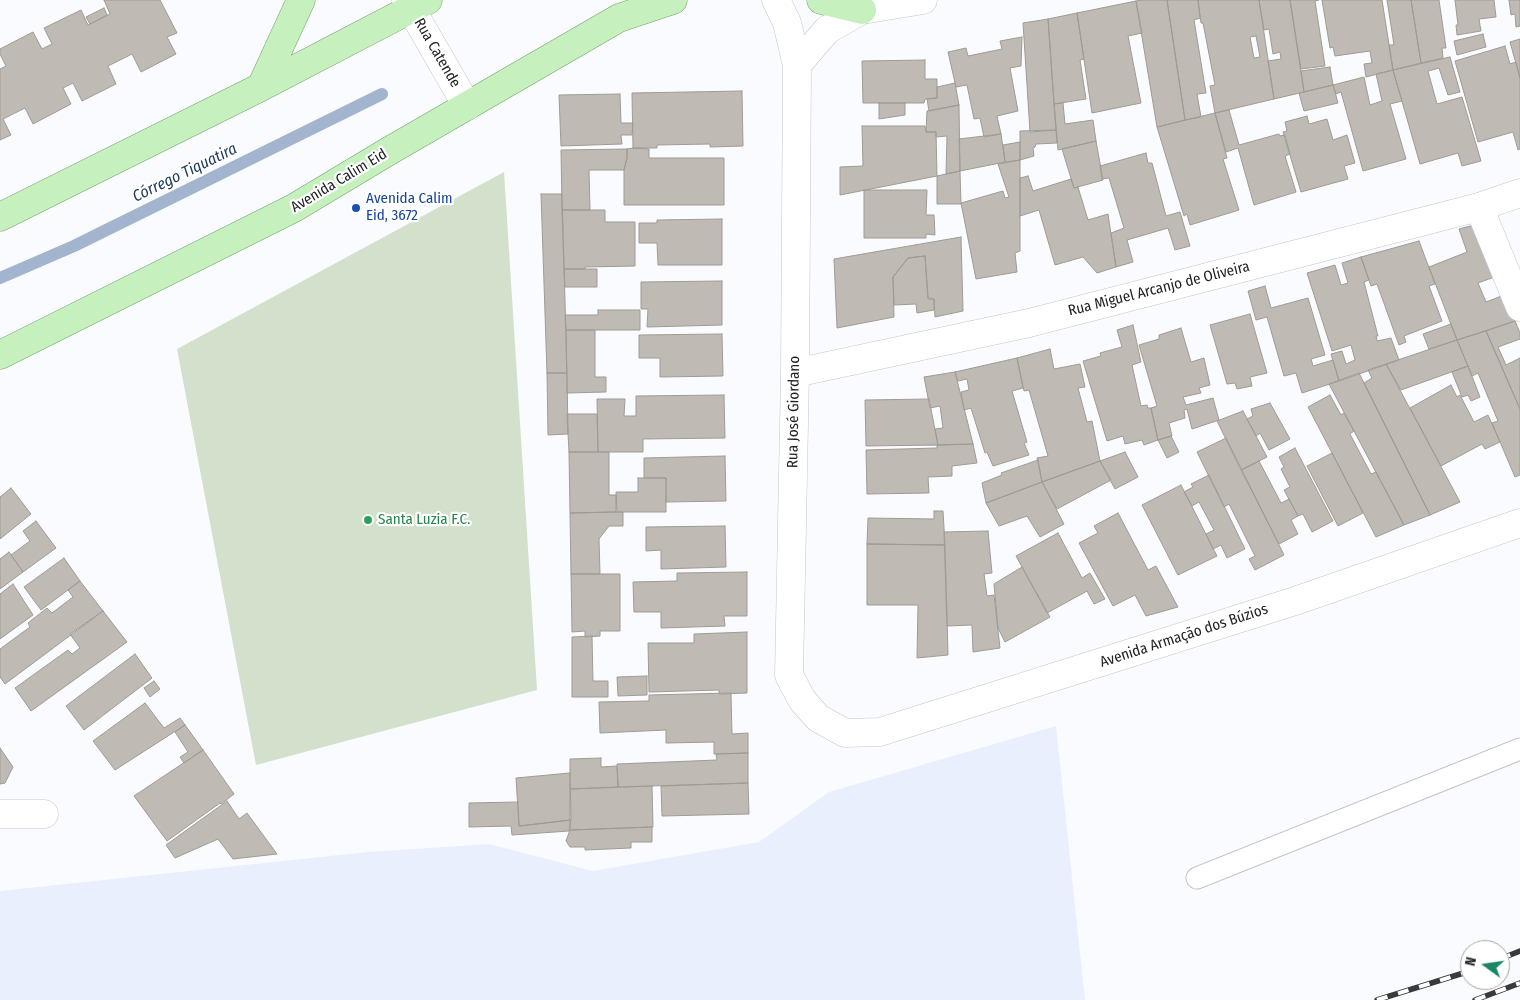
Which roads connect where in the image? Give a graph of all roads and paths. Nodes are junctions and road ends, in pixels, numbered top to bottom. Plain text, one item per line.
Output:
1 (301, 0) edge
2 (673, 0) edge
3 (776, 0) edge
4 (821, 0) edge
5 (923, 0) edge
6 (415, 3) edge
7 (862, 10) junction
8 (797, 65) junction
9 (261, 88) junction
10 (462, 96) junction
11 (1520, 193) edge
12 (1480, 207) junction
13 (0, 217) edge
14 (1520, 306) edge
15 (0, 355) edge
16 (795, 373) junction
17 (1520, 523) edge
18 (845, 733) joint
19 (1520, 749) edge
20 (0, 814) edge
21 (44, 814) dead end
22 (1198, 878) dead end

1 - 9 main road
2 - 10 main road, Avenida Calim Eid
3 - 8 street, Rua José Giordano
4 - 7 main road
5 - 7 street
6 - 9 main road
6 - 10 street, Rua Catende
7 - 8 street
8 - 16 street, Rua José Giordano
9 - 13 main road
10 - 15 main road, Avenida Calim Eid
11 - 12 street, Rua Miguel Arcanjo de Oliveira
12 - 14 street
12 - 16 street, Rua Miguel Arcanjo de Oliveira
16 - 18 street, Rua José Giordano
17 - 18 street, Avenida Armação dos Búzios
19 - 22 lane
20 - 21 street

